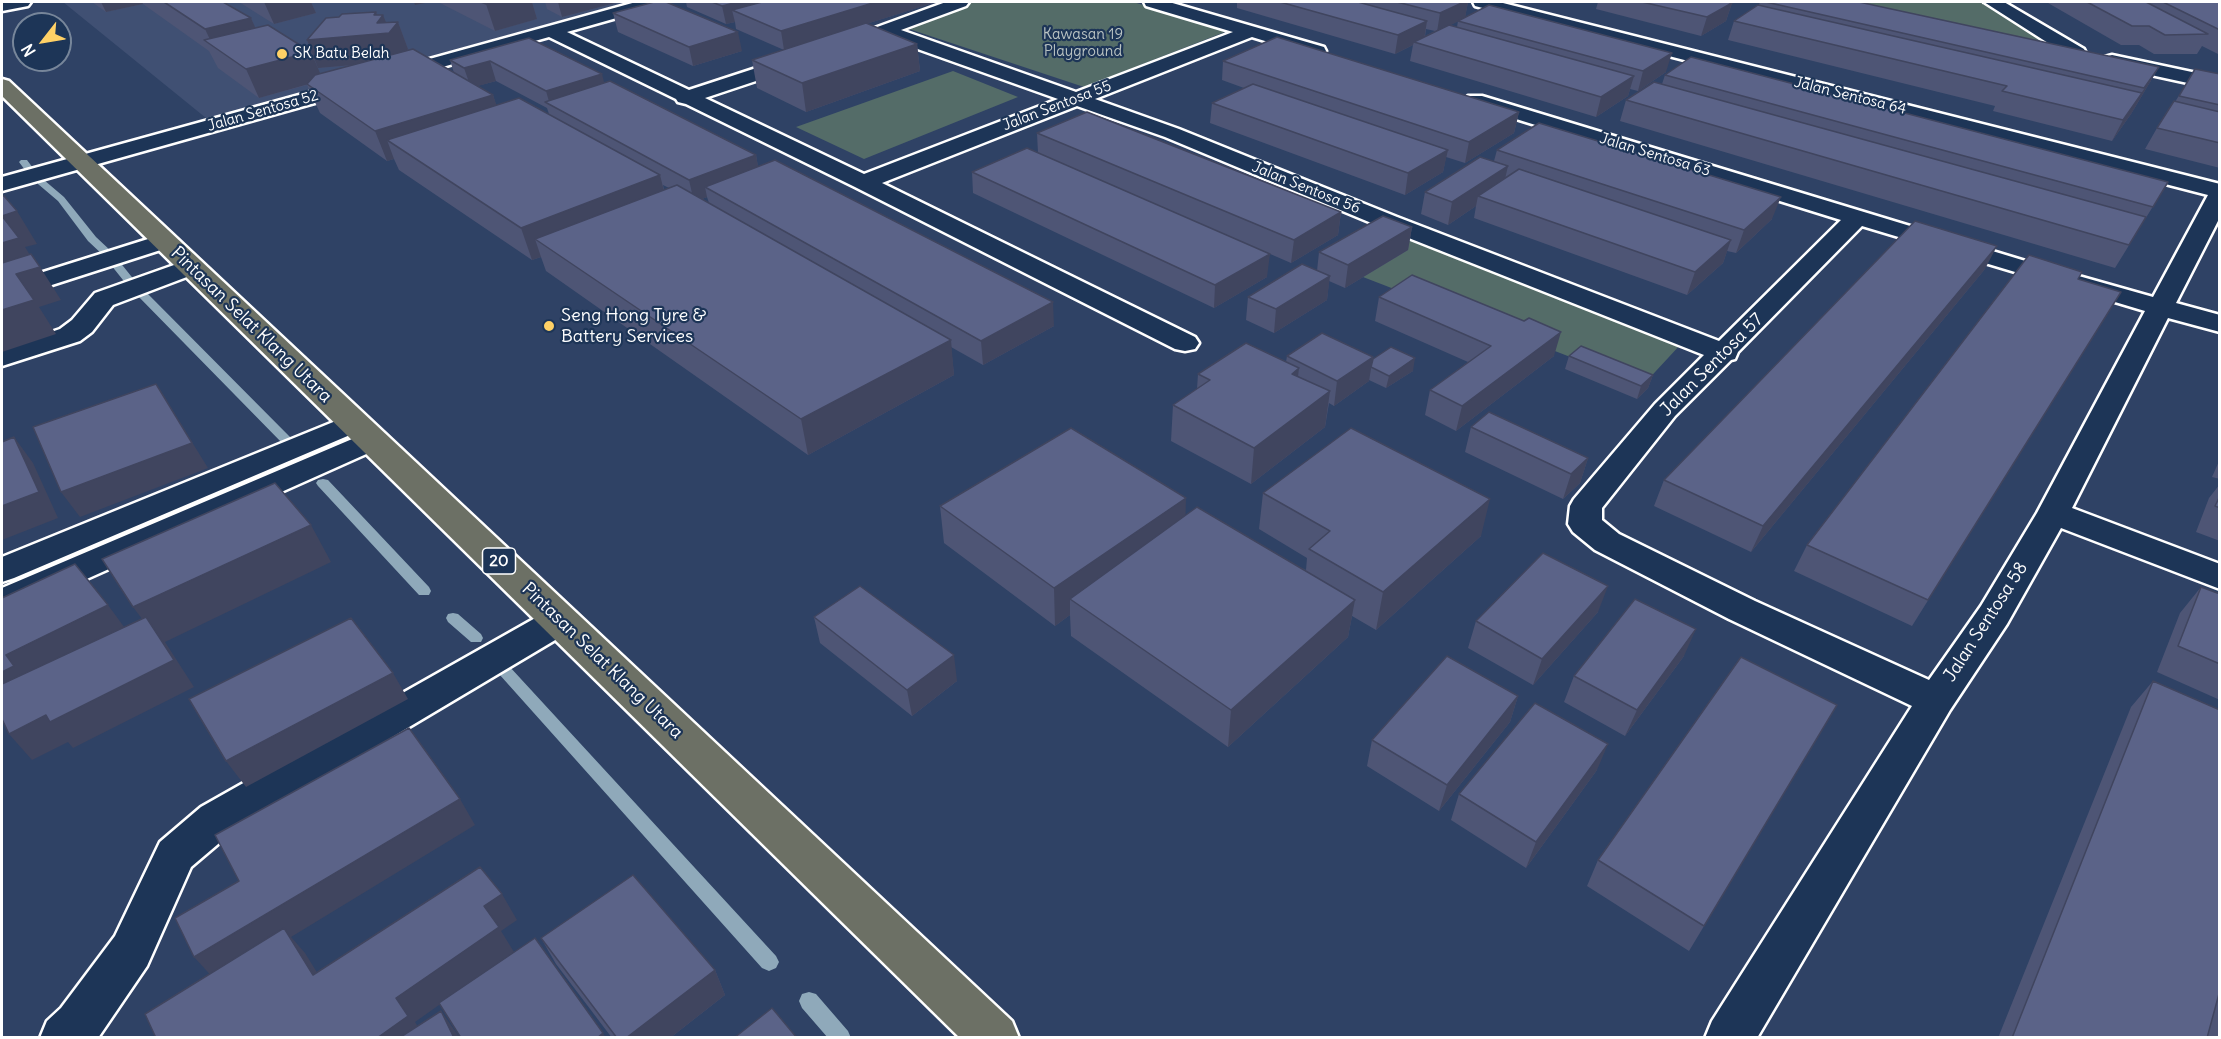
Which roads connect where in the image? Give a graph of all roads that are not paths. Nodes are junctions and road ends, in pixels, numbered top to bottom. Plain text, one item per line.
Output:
1 (22, 2) edge
2 (653, 2) edge
3 (960, 2) edge
4 (1152, 2) edge
5 (1480, 2) edge
6 (1993, 2) edge
7 (2, 6) edge
8 (549, 30) junction
9 (1251, 30) junction
10 (885, 31) junction
11 (863, 38) edge
12 (2023, 42) edge
13 (2077, 53) junction
14 (819, 54) edge
15 (1331, 56) edge
16 (2220, 84) edge
17 (2, 85) edge
18 (1456, 95) edge
19 (685, 98) junction
20 (1076, 99) junction
21 (81, 162) junction
22 (863, 182) junction
23 (2, 184) edge
24 (2220, 192) edge
25 (1858, 217) junction
26 (164, 241) junction
27 (191, 267) junction
28 (2, 293) edge
29 (2159, 307) junction
30 (2220, 324) edge
31 (1185, 343) dead end
32 (1725, 353) junction
33 (2, 358) edge
34 (362, 431) junction
35 (2053, 513) junction
36 (2, 570) edge
37 (2220, 577) edge
38 (2, 602) edge
39 (559, 621) junction
40 (1936, 700) junction
41 (64, 1038) edge
42 (995, 1038) edge
43 (1730, 1038) edge

1 - 7 street
2 - 8 street, Jalan Sentosa 52
3 - 10 street
4 - 9 street
5 - 24 street, Jalan Sentosa 64
6 - 13 street
8 - 19 street
8 - 21 street, Jalan Sentosa 52
9 - 15 street
9 - 20 street, Jalan Sentosa 55
10 - 11 street
10 - 20 street, Jalan Sentosa 56
12 - 13 street
13 - 16 street
14 - 19 street
17 - 21 highway, Pintasan Selat Klang Utara / 20
18 - 25 street, Jalan Sentosa 63
19 - 22 street
20 - 22 street, Jalan Sentosa 55
20 - 32 street, Jalan Sentosa 56
21 - 23 street, Jalan Sentosa 52
21 - 26 highway, Pintasan Selat Klang Utara / 20
22 - 31 street
24 - 29 street, Jalan Sentosa 58
25 - 29 street, Jalan Sentosa 63
25 - 32 street, Jalan Sentosa 57
26 - 27 highway, Pintasan Selat Klang Utara / 20
26 - 28 street
27 - 33 street
27 - 34 highway, Pintasan Selat Klang Utara / 20
29 - 30 street, Jalan Sentosa 63
29 - 35 street, Jalan Sentosa 58
32 - 40 street, Jalan Sentosa 57
34 - 36 street
34 - 38 street
34 - 39 highway, Pintasan Selat Klang Utara / 20
35 - 37 street
35 - 40 street, Jalan Sentosa 58
39 - 41 street
39 - 42 highway, Pintasan Selat Klang Utara / 20
40 - 43 street, Jalan Sentosa 58

